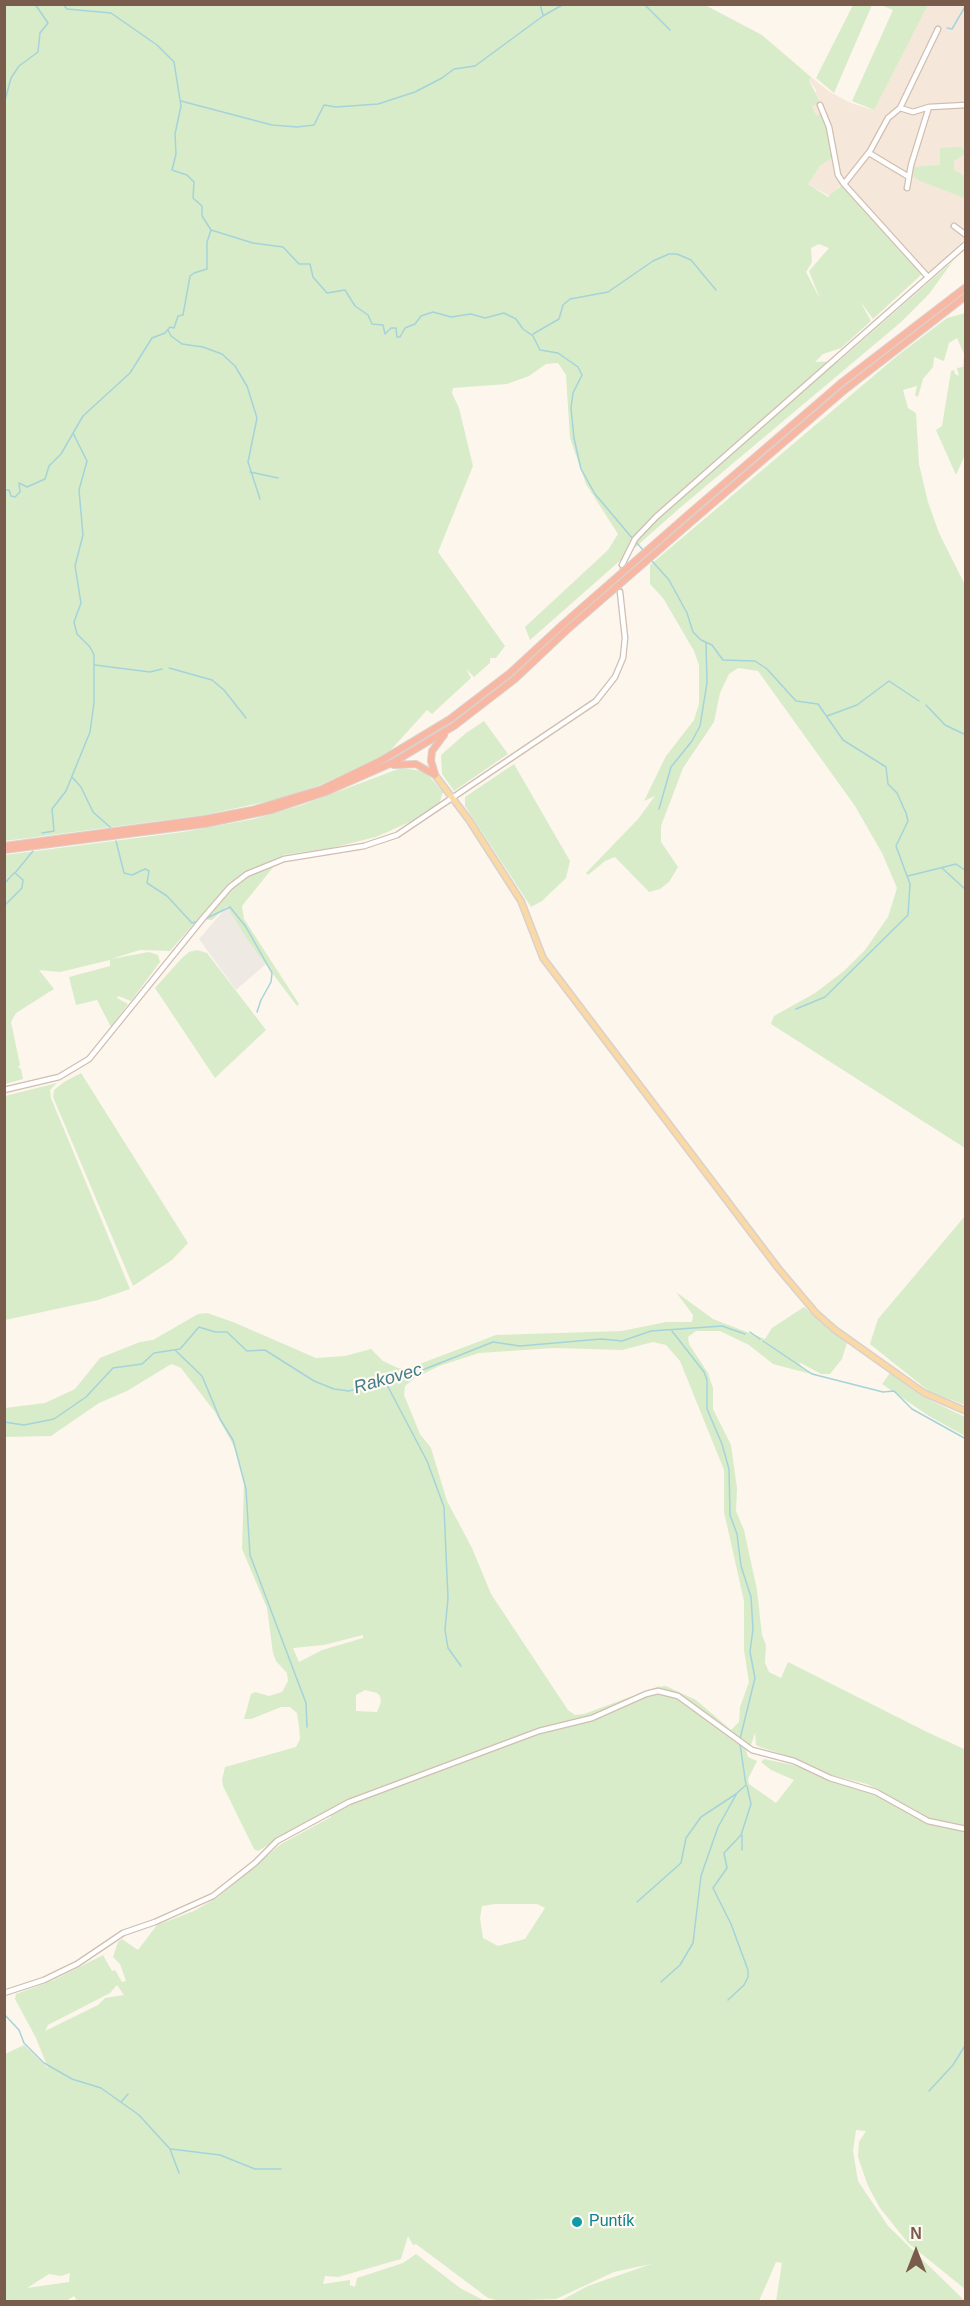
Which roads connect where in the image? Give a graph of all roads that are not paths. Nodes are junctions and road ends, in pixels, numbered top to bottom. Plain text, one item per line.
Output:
1 (938, 29) dead end
2 (820, 105) dead end
3 (966, 105) edge
4 (929, 107) junction
5 (900, 108) junction
6 (869, 153) junction
7 (909, 177) junction
8 (844, 184) junction
9 (907, 188) dead end
10 (954, 226) dead end
11 (966, 235) edge
12 (966, 244) edge
13 (928, 277) junction
14 (966, 287) edge
15 (966, 296) edge
16 (694, 515) junction
17 (622, 565) tunnel mouth
18 (620, 592) tunnel mouth
19 (454, 726) junction
20 (372, 773) junction
21 (435, 775) junction
22 (454, 798) junction
23 (4, 846) edge
24 (4, 850) edge
25 (4, 1090) edge
26 (966, 1411) edge
27 (966, 1829) edge
28 (4, 1993) edge

1 - 5 street
2 - 8 street
3 - 4 street
4 - 5 street
4 - 7 street
5 - 6 street
6 - 7 street
6 - 8 street
7 - 9 street
8 - 13 street
10 - 11 street
12 - 13 street
13 - 17 street
14 - 16 highway
15 - 16 highway
16 - 19 highway, bridge
16 - 23 highway, bridge
18 - 22 street
19 - 20 highway
19 - 21 highway
20 - 21 highway
20 - 24 highway
21 - 22 main road
22 - 25 street
22 - 26 main road
27 - 28 street

